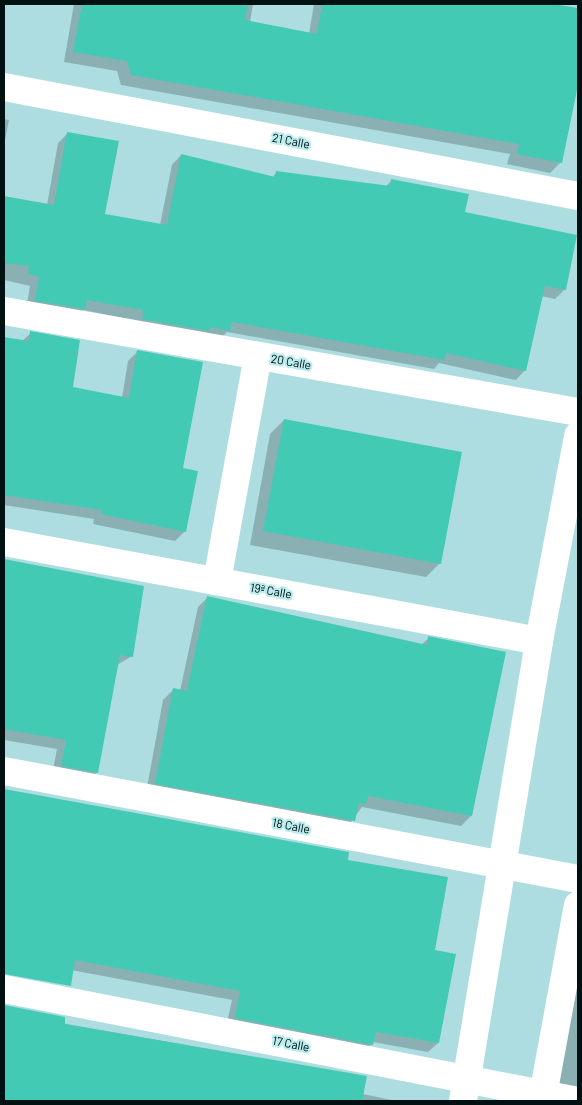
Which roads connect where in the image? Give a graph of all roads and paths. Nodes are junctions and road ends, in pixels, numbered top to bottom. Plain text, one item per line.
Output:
1 (4, 87) edge
2 (578, 196) edge
3 (4, 311) edge
4 (258, 356) junction
5 (578, 412) edge
6 (578, 436) edge
7 (4, 542) edge
8 (217, 581) junction
9 (539, 641) junction
10 (4, 771) edge
11 (503, 867) junction
12 (578, 879) edge
13 (578, 905) edge
14 (4, 989) edge
15 (465, 1089) edge
16 (542, 1098) edge
17 (578, 1101) edge

1 - 2 street, 21 Calle
3 - 4 street, 20 Calle
4 - 5 street, 20 Calle
4 - 8 street
6 - 9 street
7 - 8 street, 19ª Calle
8 - 9 street, 19ª Calle
9 - 11 street
10 - 11 street, 18 Calle
11 - 12 street, 18 Calle
11 - 15 street
13 - 16 street
14 - 15 street, 17 Calle
15 - 16 street, 17 Calle
16 - 17 street, 17 Calle

